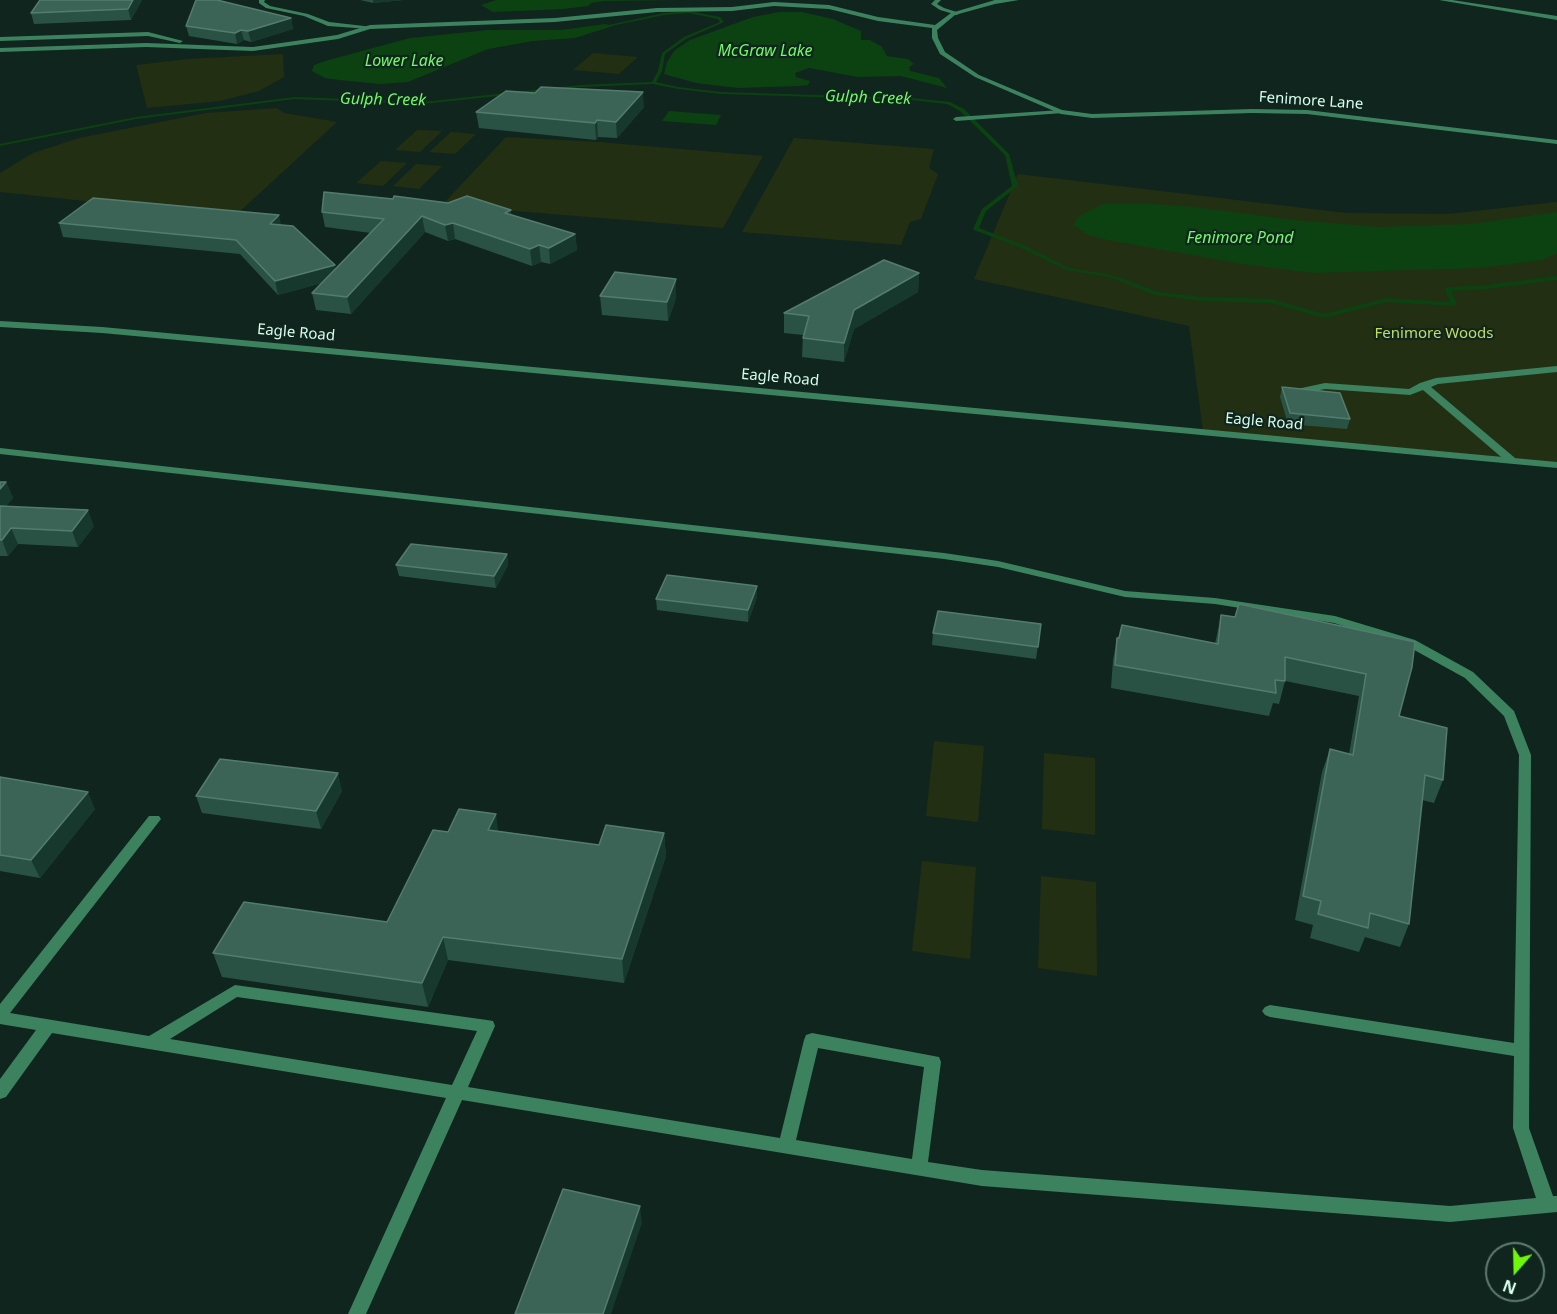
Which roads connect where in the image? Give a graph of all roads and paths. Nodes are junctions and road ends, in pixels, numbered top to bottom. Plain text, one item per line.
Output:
1 (262, 0) edge
2 (938, 0) edge
3 (1016, 0) edge
4 (1442, 0) edge
5 (1557, 9) edge
6 (1519, 10) junction
7 (957, 13) junction
8 (1557, 18) edge
9 (370, 27) junction
10 (936, 27) junction
11 (0, 39) edge
12 (205, 48) junction
13 (0, 50) edge
14 (1061, 112) junction
15 (956, 119) dead end
16 (1557, 142) edge
17 (0, 324) edge
18 (1557, 369) edge
19 (1423, 385) junction
20 (1300, 391) edge
21 (0, 452) edge
22 (1511, 460) junction
23 (1557, 465) edge
24 (154, 819) dead end
25 (1270, 1011) dead end
26 (0, 1016) edge
27 (48, 1026) junction
28 (150, 1043) junction
29 (1522, 1051) junction
30 (0, 1092) edge
31 (455, 1092) junction
32 (786, 1146) junction
33 (919, 1168) junction
34 (1552, 1205) edge
35 (357, 1314) edge

1 - 9 street
2 - 7 street
3 - 7 street
4 - 6 street
5 - 6 street
6 - 8 street
7 - 10 street
9 - 10 street
9 - 12 street
10 - 14 street
11 - 12 street
12 - 13 street
14 - 15 street
14 - 16 street, Fenimore Lane
17 - 22 street, Eagle Road
18 - 19 street
19 - 20 street
19 - 22 street
21 - 29 street
22 - 23 street, Eagle Road
24 - 26 street
25 - 29 street
26 - 27 street
27 - 28 street
27 - 30 street
28 - 31 street
28 - 31 street
29 - 34 street
31 - 32 street
31 - 35 street
32 - 33 street
32 - 33 street
33 - 34 street

